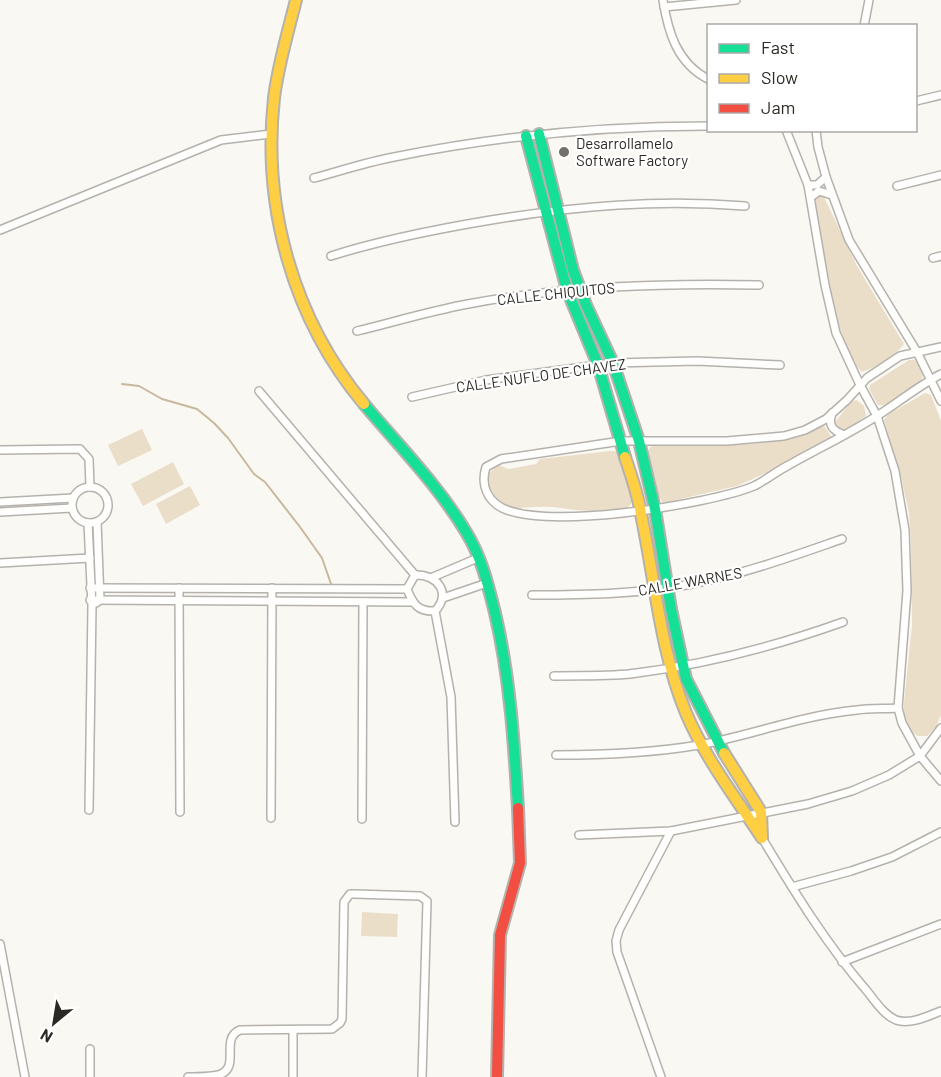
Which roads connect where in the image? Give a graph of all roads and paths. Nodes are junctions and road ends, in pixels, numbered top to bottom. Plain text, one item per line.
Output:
1 (296, 0) edge
2 (736, 0) edge
3 (868, 0) edge
4 (664, 3) edge
5 (864, 24) edge
6 (707, 78) edge
7 (941, 95) edge
8 (917, 101) edge
9 (707, 126) edge
10 (787, 132) edge
11 (816, 132) edge
12 (271, 134) junction
13 (539, 134) junction
14 (526, 136) junction
15 (941, 175) edge
16 (826, 177) junction
17 (314, 178) dead end
18 (808, 185) junction
19 (897, 186) dead end
20 (832, 195) junction
21 (811, 197) junction
22 (744, 206) dead end
23 (558, 210) junction
24 (545, 212) junction
25 (0, 230) edge
26 (331, 256) dead end
27 (759, 285) dead end
28 (580, 288) junction
29 (567, 290) junction
30 (357, 331) dead end
31 (941, 347) edge
32 (917, 352) junction
33 (613, 363) junction
34 (598, 365) junction
35 (780, 365) dead end
36 (941, 374) edge
37 (931, 379) junction
38 (860, 385) junction
39 (259, 391) dead end
40 (412, 397) dead end
41 (941, 401) edge
42 (832, 413) junction
43 (877, 416) junction
44 (844, 435) junction
45 (621, 441) junction
46 (639, 441) junction
47 (0, 450) edge
48 (90, 487) junction
49 (73, 498) junction
50 (0, 502) edge
51 (72, 508) junction
52 (655, 509) junction
53 (641, 511) junction
54 (0, 512) edge
55 (97, 522) junction
56 (88, 523) junction
57 (842, 539) dead end
58 (480, 557) junction
59 (90, 558) junction
60 (0, 563) edge
61 (415, 575) junction
62 (433, 578) junction
63 (487, 583) junction
64 (668, 587) junction
65 (90, 588) junction
66 (99, 588) junction
67 (179, 588) junction
68 (272, 588) junction
69 (656, 589) junction
70 (407, 590) junction
71 (532, 595) dead end
72 (443, 598) junction
73 (100, 600) junction
74 (179, 600) junction
75 (272, 601) junction
76 (363, 602) junction
77 (412, 602) junction
78 (91, 603) junction
79 (435, 611) junction
80 (843, 622) dead end
81 (682, 666) junction
82 (671, 668) junction
83 (554, 676) dead end
84 (898, 708) junction
85 (941, 728) edge
86 (716, 740) junction
87 (701, 744) junction
88 (556, 755) dead end
89 (920, 756) junction
90 (941, 781) edge
91 (89, 810) dead end
92 (180, 812) dead end
93 (761, 812) junction
94 (747, 816) junction
95 (271, 818) dead end
96 (362, 819) dead end
97 (454, 822) dead end
98 (671, 831) junction
99 (941, 832) edge
100 (579, 835) dead end
101 (762, 838) junction
102 (792, 887) junction
103 (941, 924) edge
104 (0, 944) edge
105 (842, 962) junction
106 (941, 1011) edge
107 (293, 1030) junction
108 (90, 1049) dead end
109 (25, 1077) edge
110 (90, 1077) edge
111 (188, 1077) edge
112 (293, 1077) edge
113 (422, 1077) edge
114 (497, 1077) edge
115 (661, 1077) edge

1 - 12 street
2 - 4 street
3 - 5 street
4 - 6 street
7 - 8 street
9 - 13 street
10 - 18 street
11 - 16 street
12 - 25 street
12 - 58 street
13 - 14 street
13 - 23 street
14 - 17 street
14 - 24 street
15 - 19 street
16 - 18 street
16 - 20 street
18 - 21 street
20 - 21 street
20 - 32 street
21 - 38 street
22 - 23 street
23 - 24 street
23 - 28 street
24 - 26 street
24 - 29 street
27 - 28 street, CALLE CHIQUITOS
28 - 29 street, CALLE CHIQUITOS
28 - 33 street
29 - 30 street, CALLE CHIQUITOS
29 - 34 street
31 - 32 street
32 - 37 street
32 - 38 street
33 - 34 street, CALLE ÑUFLO DE CHAVEZ
33 - 35 street, CALLE ÑUFLO DE CHAVEZ
33 - 46 street
34 - 40 street, CALLE ÑUFLO DE CHAVEZ
34 - 45 street
36 - 37 street
37 - 41 street
37 - 43 street
38 - 42 street
38 - 43 street
39 - 61 street
42 - 44 street
42 - 46 street
43 - 44 street
43 - 84 street
44 - 52 street
45 - 46 street
45 - 53 street
45 - 53 street
46 - 52 street
47 - 48 street
48 - 49 street
48 - 55 street
49 - 50 street
49 - 51 street
51 - 54 street
51 - 56 street
52 - 53 street
52 - 64 street
53 - 69 street
55 - 56 street
55 - 66 street
56 - 59 street
57 - 64 street, CALLE WARNES
58 - 62 street
58 - 63 street
59 - 60 street
59 - 65 street
61 - 62 street
61 - 70 street
62 - 72 street
63 - 72 street
63 - 114 street
64 - 69 street, CALLE WARNES
64 - 81 street
65 - 66 street
65 - 78 street
66 - 67 street
66 - 73 street
67 - 68 street
67 - 74 street
68 - 70 street
68 - 75 street
69 - 71 street, CALLE WARNES
69 - 82 street
70 - 77 street
72 - 79 street
73 - 74 street
73 - 78 street
74 - 75 street
74 - 92 street
75 - 76 street
75 - 95 street
76 - 77 street
76 - 96 street
77 - 79 street
78 - 91 street
79 - 97 street
80 - 81 street
81 - 82 street
81 - 86 street
82 - 83 street
82 - 87 street
84 - 86 street
84 - 89 street
85 - 89 street
86 - 87 street
86 - 93 street
87 - 88 street
87 - 94 street
89 - 90 street
89 - 93 street
93 - 94 street
93 - 101 street
94 - 98 street
94 - 101 street
98 - 100 street
98 - 115 street
99 - 102 street
101 - 102 street
102 - 105 street
103 - 105 street
104 - 109 street
105 - 106 street
107 - 111 street
107 - 112 street
107 - 113 street
108 - 110 street

